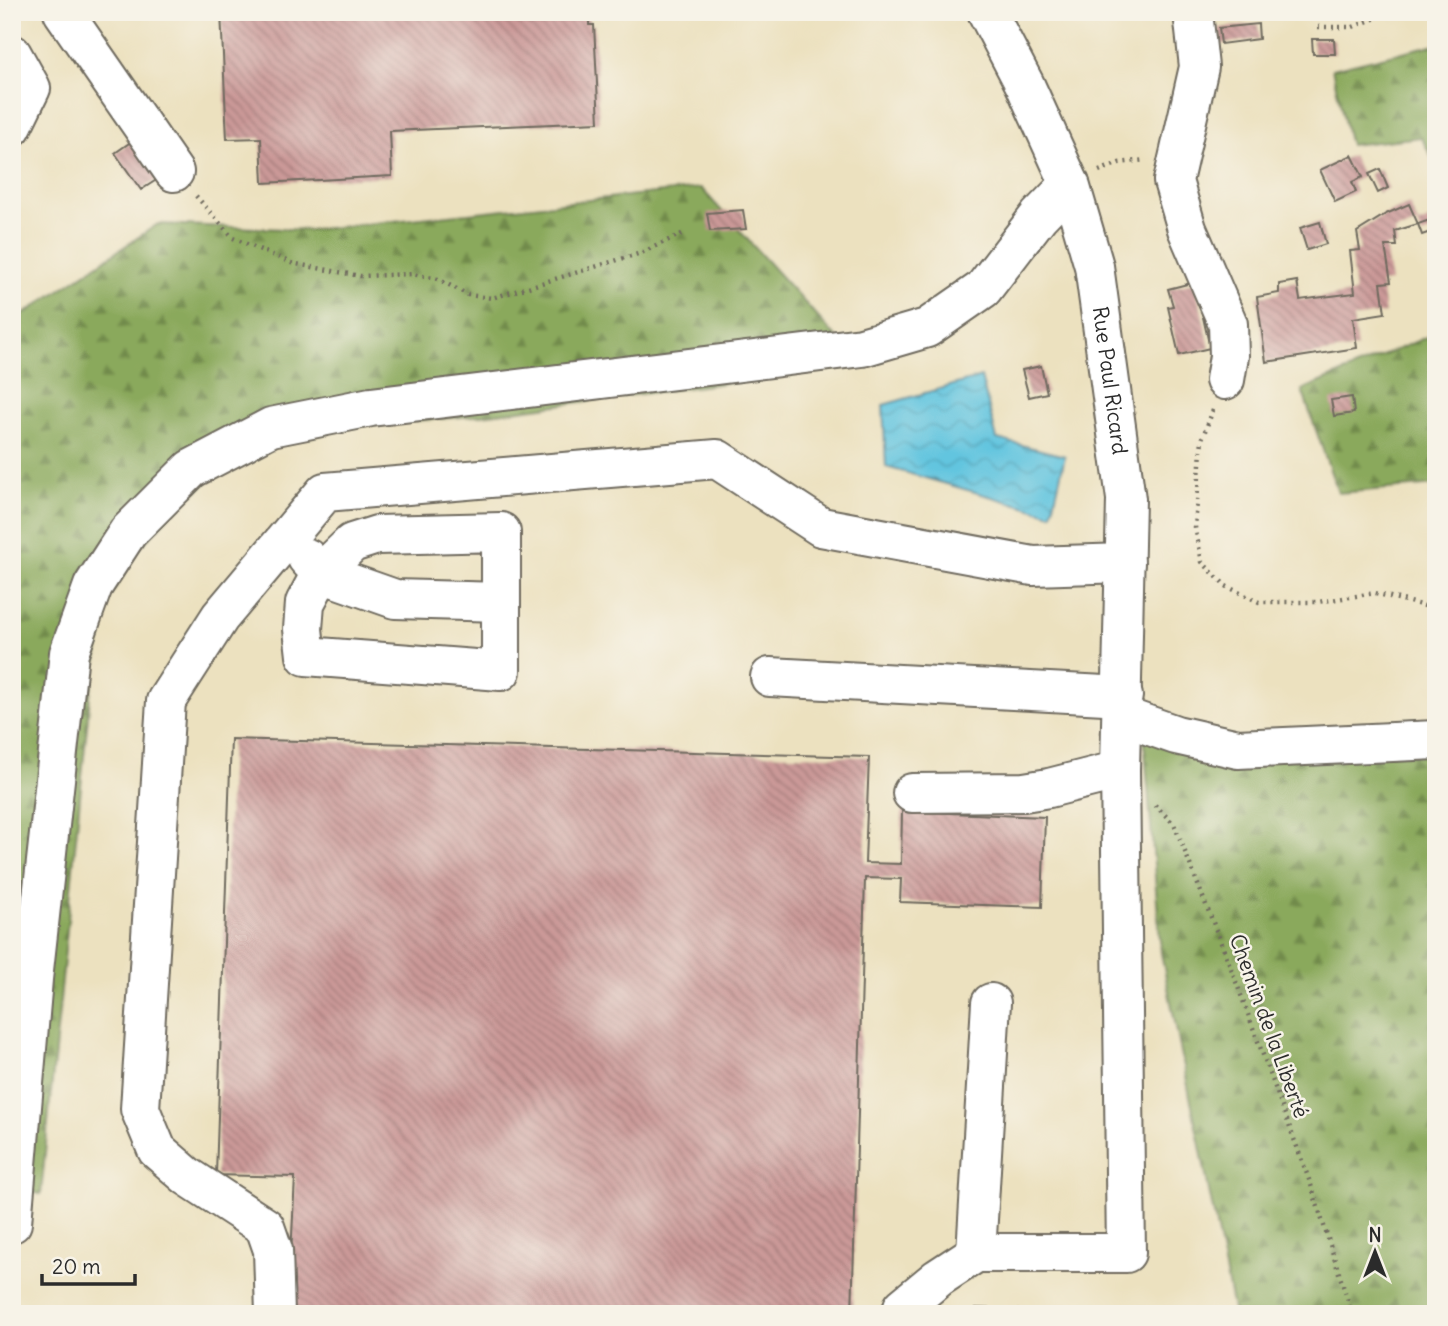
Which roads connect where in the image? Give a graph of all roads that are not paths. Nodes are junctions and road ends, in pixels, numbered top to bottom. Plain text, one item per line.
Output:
1 (63, 12) edge
2 (988, 12) edge
3 (1193, 12) edge
4 (12, 54) edge
5 (12, 127) edge
6 (174, 172) road end
7 (1070, 184) junction
8 (1225, 380) road end
9 (287, 538) junction
10 (1125, 563) junction
11 (321, 573) junction
12 (501, 602) junction
13 (770, 677) dead end
14 (1122, 706) junction
15 (1436, 740) edge
16 (1120, 770) junction
17 (912, 793) dead end
18 (991, 1003) dead end
19 (12, 1223) edge
20 (976, 1252) junction
21 (275, 1314) edge
22 (903, 1314) edge

1 - 6 street
2 - 7 street, Rue Paul Ricard
3 - 8 street
4 - 5 street
7 - 10 street, Rue Paul Ricard
7 - 19 street
9 - 10 street
9 - 11 street
9 - 21 street
10 - 14 street, Rue Paul Ricard
11 - 12 street
11 - 12 street
11 - 12 street
13 - 14 street
14 - 15 street
14 - 16 street, Rue Paul Ricard
16 - 17 street
16 - 20 street, Rue Paul Ricard
18 - 20 street
20 - 22 street

